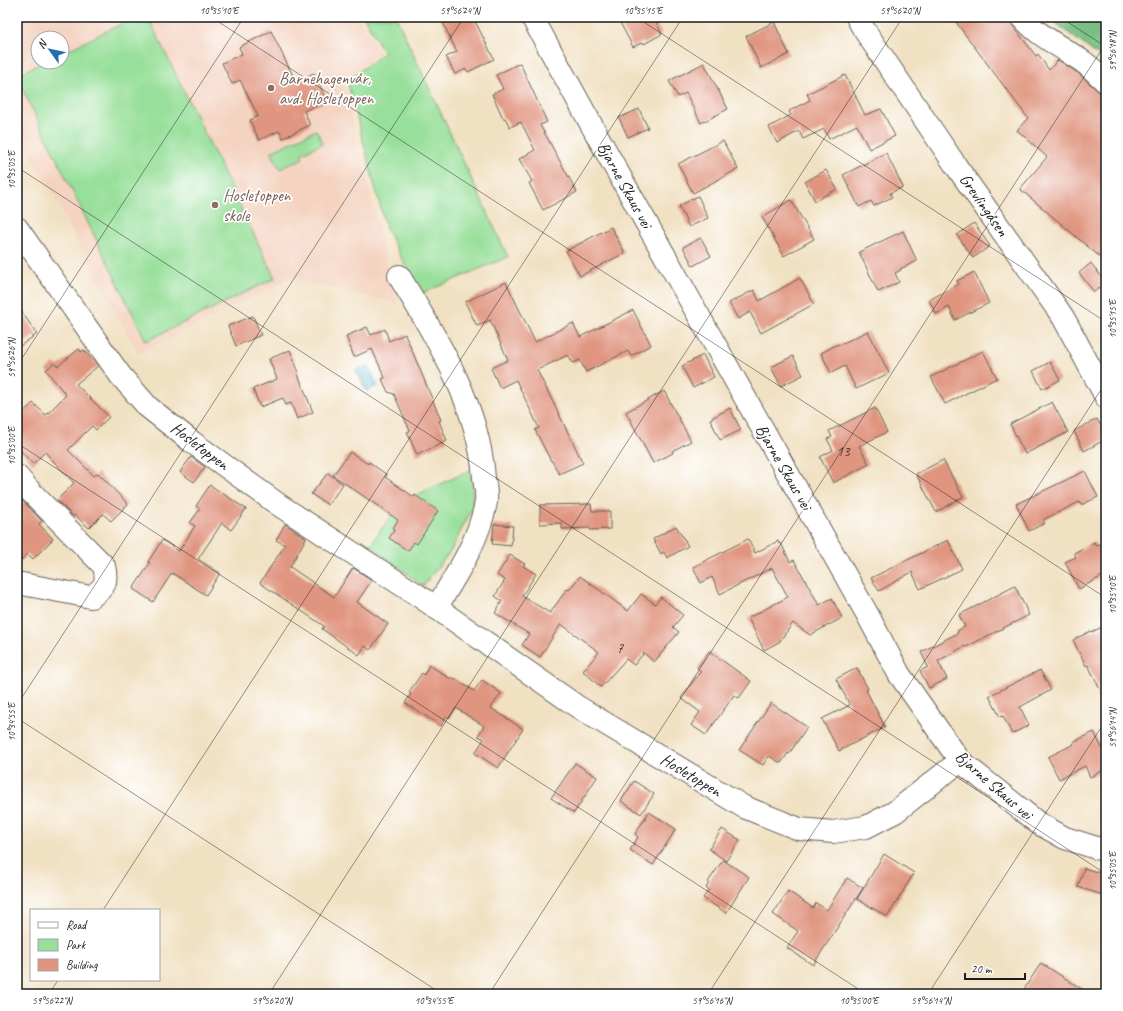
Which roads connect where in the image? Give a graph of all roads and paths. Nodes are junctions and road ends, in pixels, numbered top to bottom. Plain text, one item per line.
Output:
1 (532, 17) edge
2 (1022, 17) edge
3 (865, 21) edge
4 (1106, 82) edge
5 (17, 228) edge
6 (399, 276) dead end
7 (1106, 397) edge
8 (17, 476) edge
9 (17, 583) edge
10 (436, 608) junction
11 (960, 761) junction
12 (1106, 851) edge

1 - 11 street, Bjarne Skaus vei
2 - 4 street
3 - 7 street, Grevlingåsen
5 - 10 street, Hosletoppen
6 - 10 street
8 - 9 street
10 - 11 street, Hosletoppen
11 - 12 street, Bjarne Skaus vei

